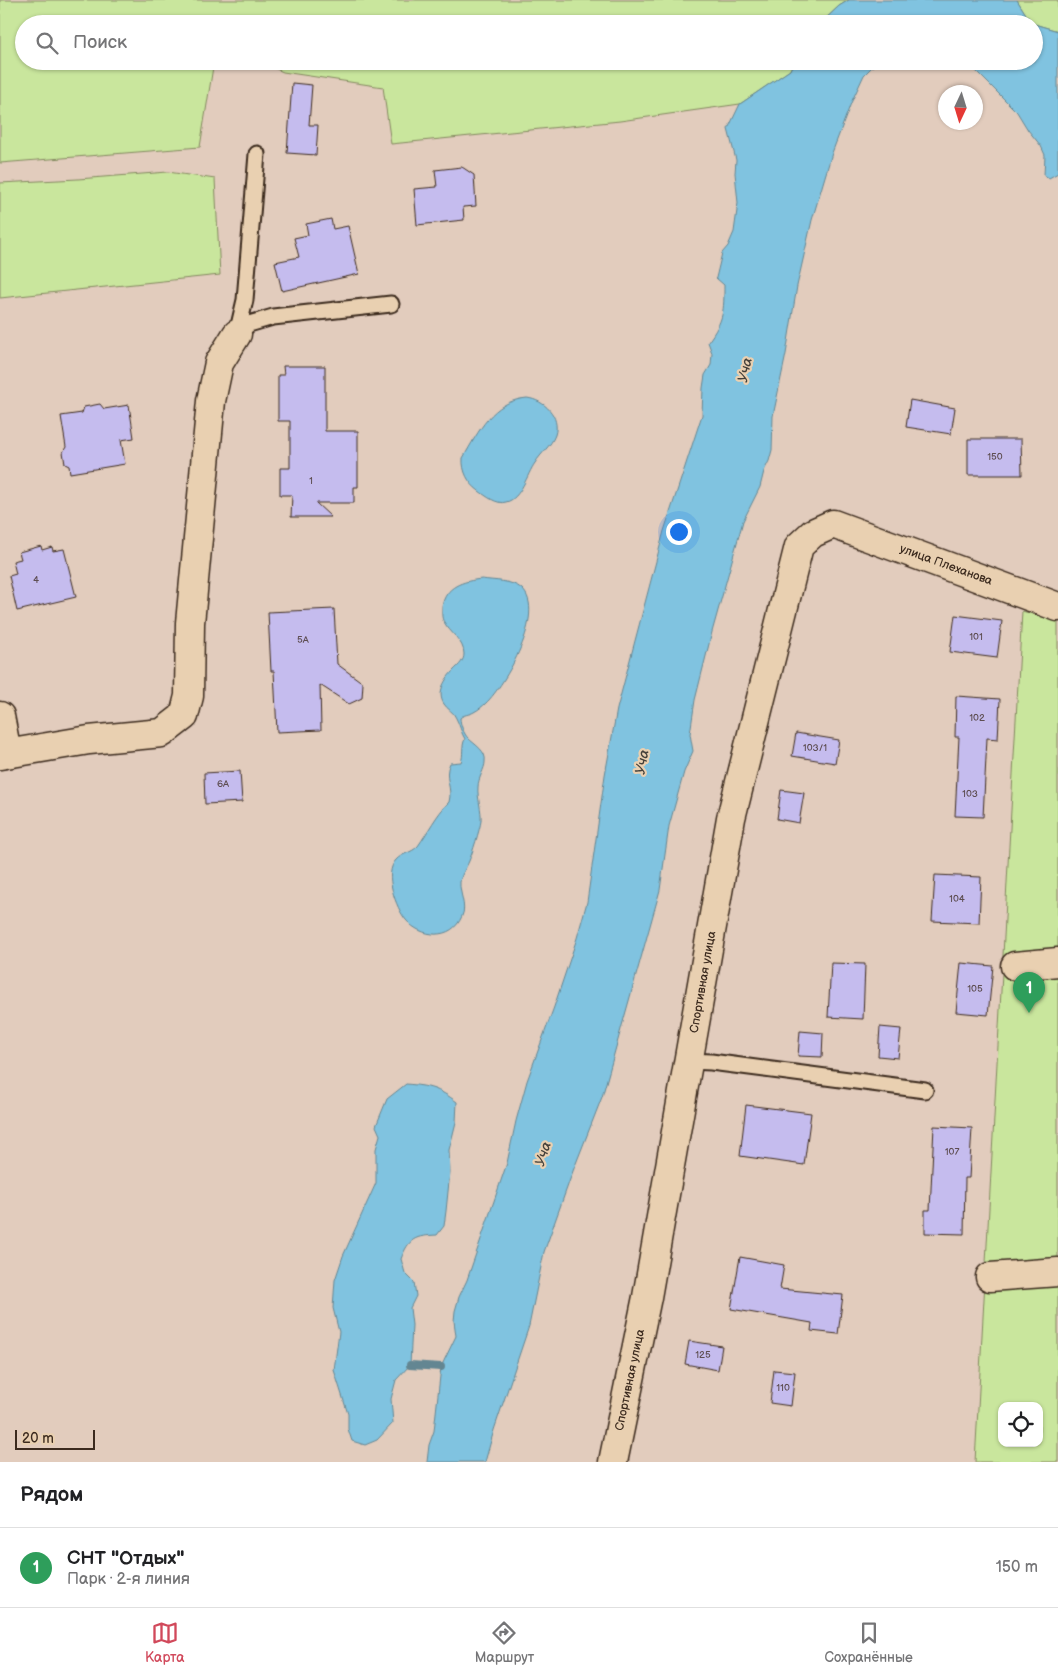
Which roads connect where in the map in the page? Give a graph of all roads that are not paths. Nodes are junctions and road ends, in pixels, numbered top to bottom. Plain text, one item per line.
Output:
1 (257, 154) dead end
2 (391, 304) dead end
3 (237, 334) junction
4 (834, 524) joint
5 (1058, 607) edge
6 (0, 716) edge
7 (4, 754) edge
8 (1058, 962) edge
9 (1015, 966) dead end
10 (688, 1061) junction
11 (925, 1090) dead end
12 (1058, 1272) edge
13 (990, 1277) dead end
14 (613, 1462) edge

1 - 3 lane
2 - 3 lane
3 - 7 street
4 - 5 street, улица Плеханова
4 - 10 street, Спортивная улица
6 - 7 street
8 - 9 street
10 - 11 lane
10 - 14 street, Спортивная улица
12 - 13 street

